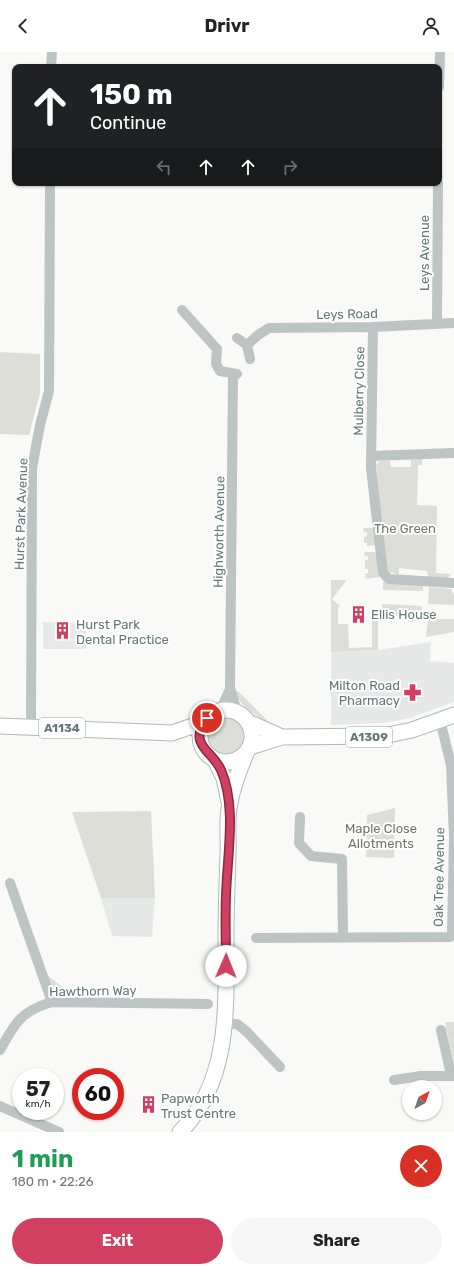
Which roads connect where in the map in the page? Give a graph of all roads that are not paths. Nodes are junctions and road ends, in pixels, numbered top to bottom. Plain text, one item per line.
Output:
1 (52, 52) edge
2 (440, 52) edge
3 (51, 64) edge
4 (440, 64) edge
5 (50, 186) edge
6 (438, 186) edge
7 (182, 310) dead end
8 (454, 322) edge
9 (437, 323) junction
10 (373, 327) junction
11 (236, 338) dead end
12 (247, 345) junction
13 (250, 359) dead end
14 (454, 453) edge
15 (371, 456) junction
16 (454, 583) edge
17 (230, 689) junction
18 (220, 711) junction
19 (454, 715) edge
20 (243, 717) junction
21 (440, 720) junction
22 (204, 722) junction
23 (0, 726) edge
24 (31, 727) junction
25 (172, 733) junction
26 (282, 737) junction
27 (202, 746) junction
28 (248, 750) junction
29 (215, 760) junction
30 (229, 804) junction
31 (300, 817) dead end
32 (10, 883) dead end
33 (256, 938) dead end
34 (343, 938) junction
35 (52, 1002) junction
36 (208, 1004) dead end
37 (225, 1024) junction
38 (441, 1030) dead end
39 (0, 1050) edge
40 (280, 1067) dead end
41 (452, 1076) edge
42 (394, 1080) dead end
43 (0, 1106) edge
44 (181, 1131) edge
45 (59, 1132) edge

1 - 3 street
2 - 4 street
5 - 24 street, Hurst Park Avenue
6 - 9 street, Leys Avenue
7 - 17 street, Highworth Avenue
8 - 9 street, Leys Road
9 - 10 street, Leys Road
10 - 12 street, Leys Road
10 - 15 street, Mulberry Close
11 - 12 street
12 - 13 street
14 - 15 street
15 - 16 street, Mulberry Close
17 - 18 street, Highworth Avenue
17 - 20 street, Highworth Avenue
18 - 20 main road
18 - 22 main road, A1134
19 - 21 main road, A1309
20 - 26 main road, A1309
20 - 28 main road, A1134
21 - 26 main road, A1309
21 - 34 street, Oak Tree Avenue
22 - 25 main road, A1134
22 - 27 main road
23 - 24 main road, A1134
24 - 25 main road, A1134
25 - 27 main road, A1134
26 - 28 main road, A1309
27 - 29 main road, A1134
28 - 29 main road
28 - 30 main road, A1134
29 - 30 main road, A1134
30 - 37 main road, A1134
31 - 34 street
32 - 35 street
33 - 34 street, Oak Tree Avenue
35 - 36 street, Hawthorn Way
35 - 39 street, Hawthorn Way
37 - 40 street
37 - 44 main road, A1134
38 - 41 street
41 - 42 street
43 - 45 street

